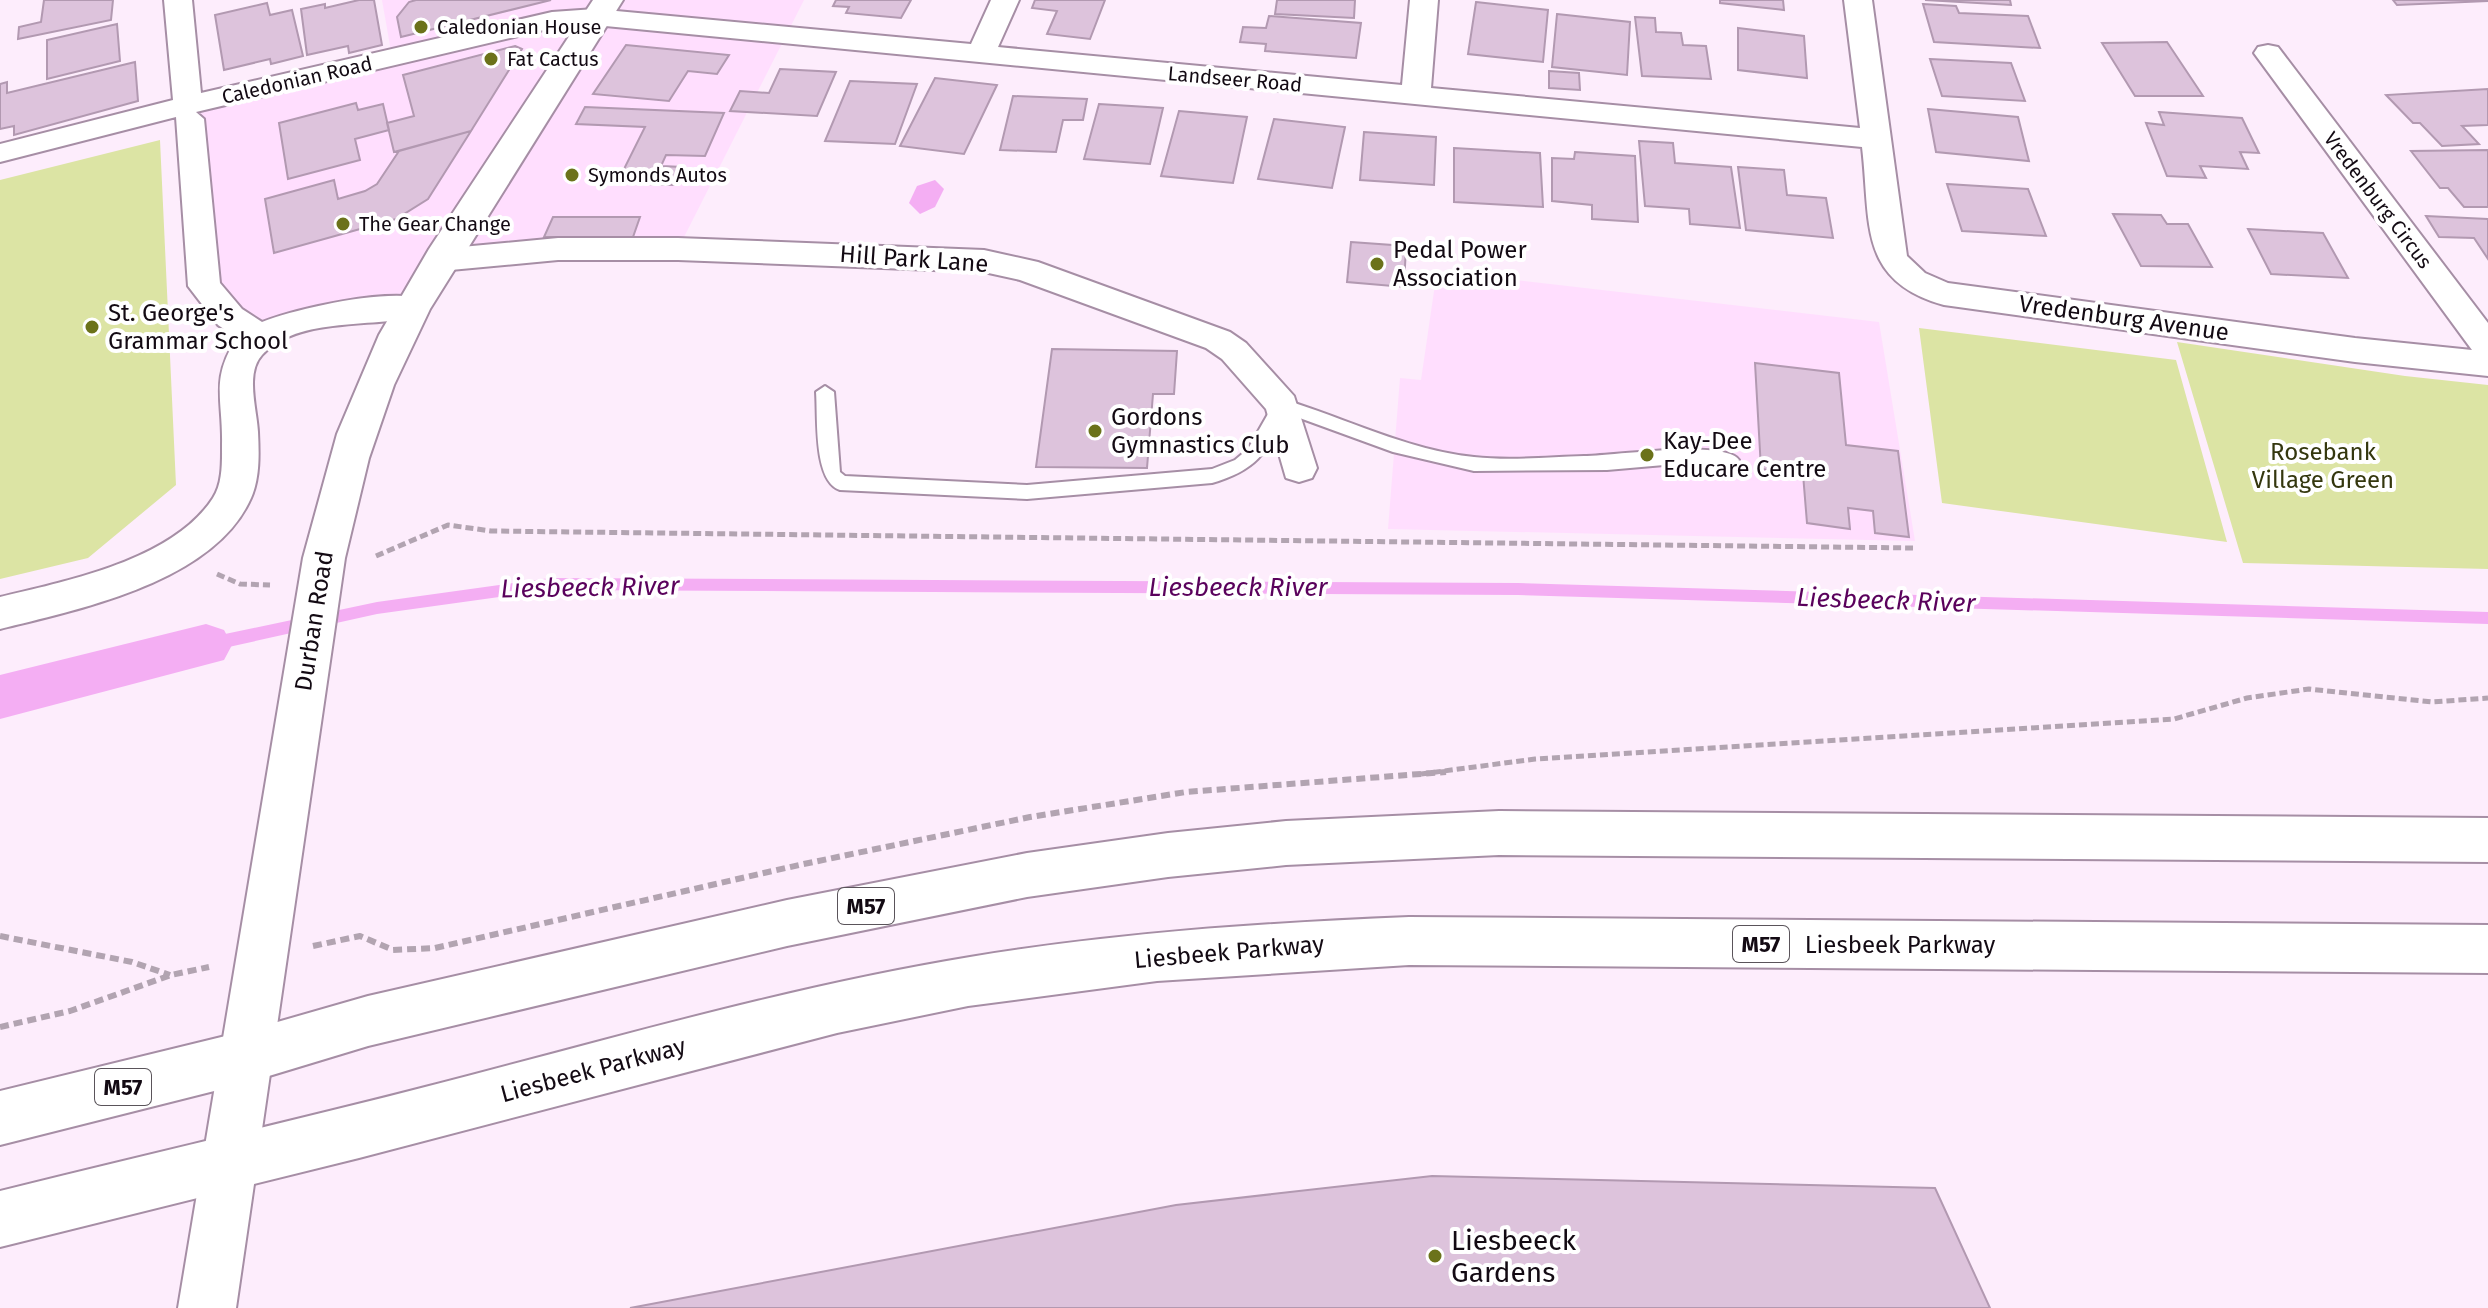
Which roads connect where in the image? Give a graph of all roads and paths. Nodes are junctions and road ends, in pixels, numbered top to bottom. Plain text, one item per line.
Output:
1 (178, 0) edge
2 (1005, 0) edge
3 (1424, 0) edge
4 (1858, 0) edge
5 (602, 9) edge
6 (2268, 53) dead end
7 (980, 56) junction
8 (1416, 96) junction
9 (188, 112) junction
10 (1874, 139) junction
11 (0, 153) edge
12 (440, 260) junction
13 (413, 307) junction
14 (260, 337) junction
15 (2488, 347) edge
16 (2488, 364) edge
17 (825, 392) dead end
18 (1282, 405) junction
19 (1730, 460) dead end
20 (1299, 468) dead end
21 (1913, 548) dead end
22 (376, 556) dead end
23 (211, 569) dead end
24 (270, 585) dead end
25 (0, 613) edge
26 (2488, 840) edge
27 (0, 936) edge
28 (2488, 949) edge
29 (195, 970) dead end
30 (171, 975) junction
31 (0, 1027) edge
32 (246, 1057) junction
33 (0, 1118) edge
34 (229, 1161) junction
35 (0, 1219) edge
36 (207, 1308) edge

1 - 9 street
2 - 7 street
3 - 8 street
4 - 10 street, Vredenburg Avenue
5 - 7 street, Landseer Road
5 - 9 street, Caledonian Road
5 - 12 main road, Durban Road
6 - 15 street, Vredenburg Circus
7 - 8 street, Landseer Road
8 - 10 street, Landseer Road
9 - 11 street, Caledonian Road
9 - 14 street
10 - 16 street, Vredenburg Avenue
12 - 13 main road, Durban Road
12 - 18 street, Hill Park Lane
13 - 14 street
13 - 32 main road, Durban Road
14 - 25 street
17 - 18 lane
18 - 19 lane
18 - 20 street, Hill Park Lane
21 - 22 path
23 - 24 path
26 - 32 main road, M57
27 - 30 path
28 - 34 main road, Liesbeek Parkway / M57
29 - 30 path
30 - 31 path
32 - 33 main road, M57
32 - 34 main road, Durban Road
34 - 35 main road, Liesbeek Parkway / M57
34 - 36 main road, Durban Road

